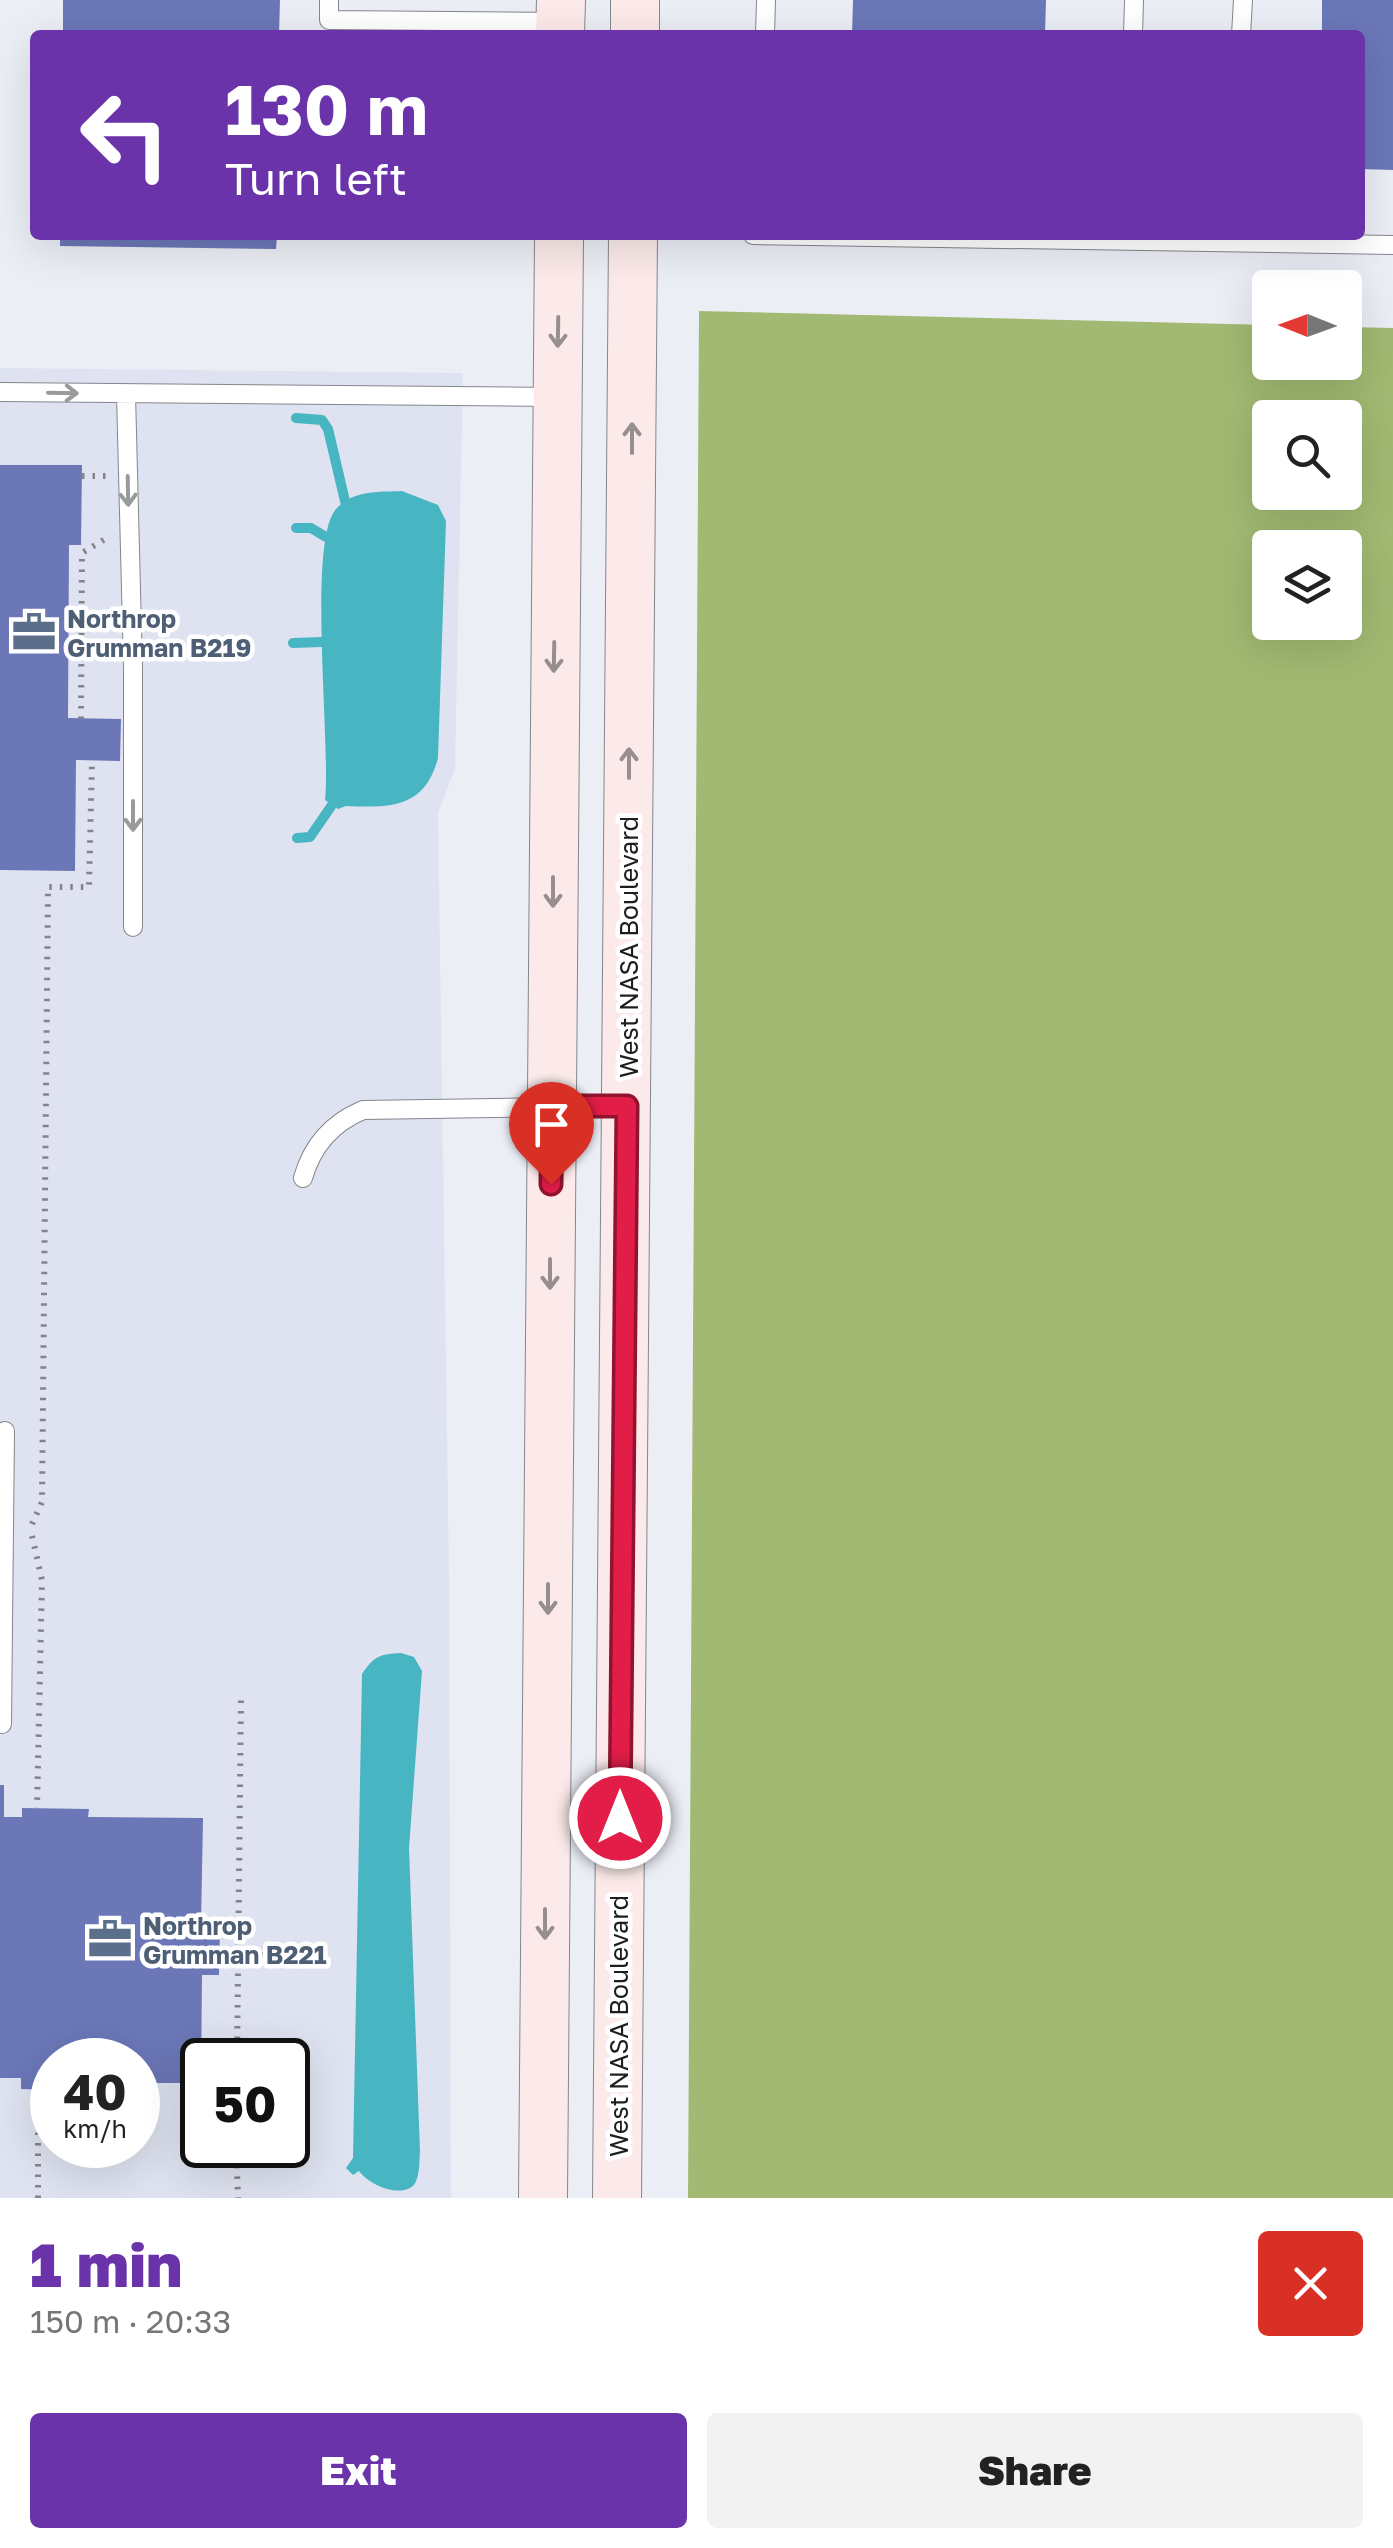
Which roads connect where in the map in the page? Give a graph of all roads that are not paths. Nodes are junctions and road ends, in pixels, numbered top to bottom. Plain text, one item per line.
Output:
1 (330, 0) edge
2 (635, 0) edge
3 (766, 0) edge
4 (1134, 0) edge
5 (1242, 0) edge
6 (561, 19) edge
7 (635, 30) edge
8 (765, 30) edge
9 (1133, 30) edge
10 (1242, 30) edge
11 (558, 240) edge
12 (633, 240) edge
13 (1280, 240) edge
14 (1393, 245) edge
15 (0, 392) edge
16 (126, 394) junction
17 (557, 398) junction
18 (133, 927) dead end
19 (552, 1106) junction
20 (627, 1106) junction
21 (303, 1178) dead end
22 (5, 1432) dead end
23 (2, 1552) edge
24 (2, 1724) edge
25 (543, 2198) edge
26 (617, 2198) edge

1 - 6 lane
2 - 7 main road
3 - 8 lane
4 - 9 lane
5 - 10 lane
11 -> 17 main road
20 -> 12 main road, West NASA Boulevard
13 - 14 lane
15 -> 16 lane
16 - 17 lane
16 -> 18 lane
17 -> 19 main road
19 - 20 lane
19 - 21 lane
19 -> 25 main road
20 - 26 main road, West NASA Boulevard
22 - 23 lane
23 - 24 lane

